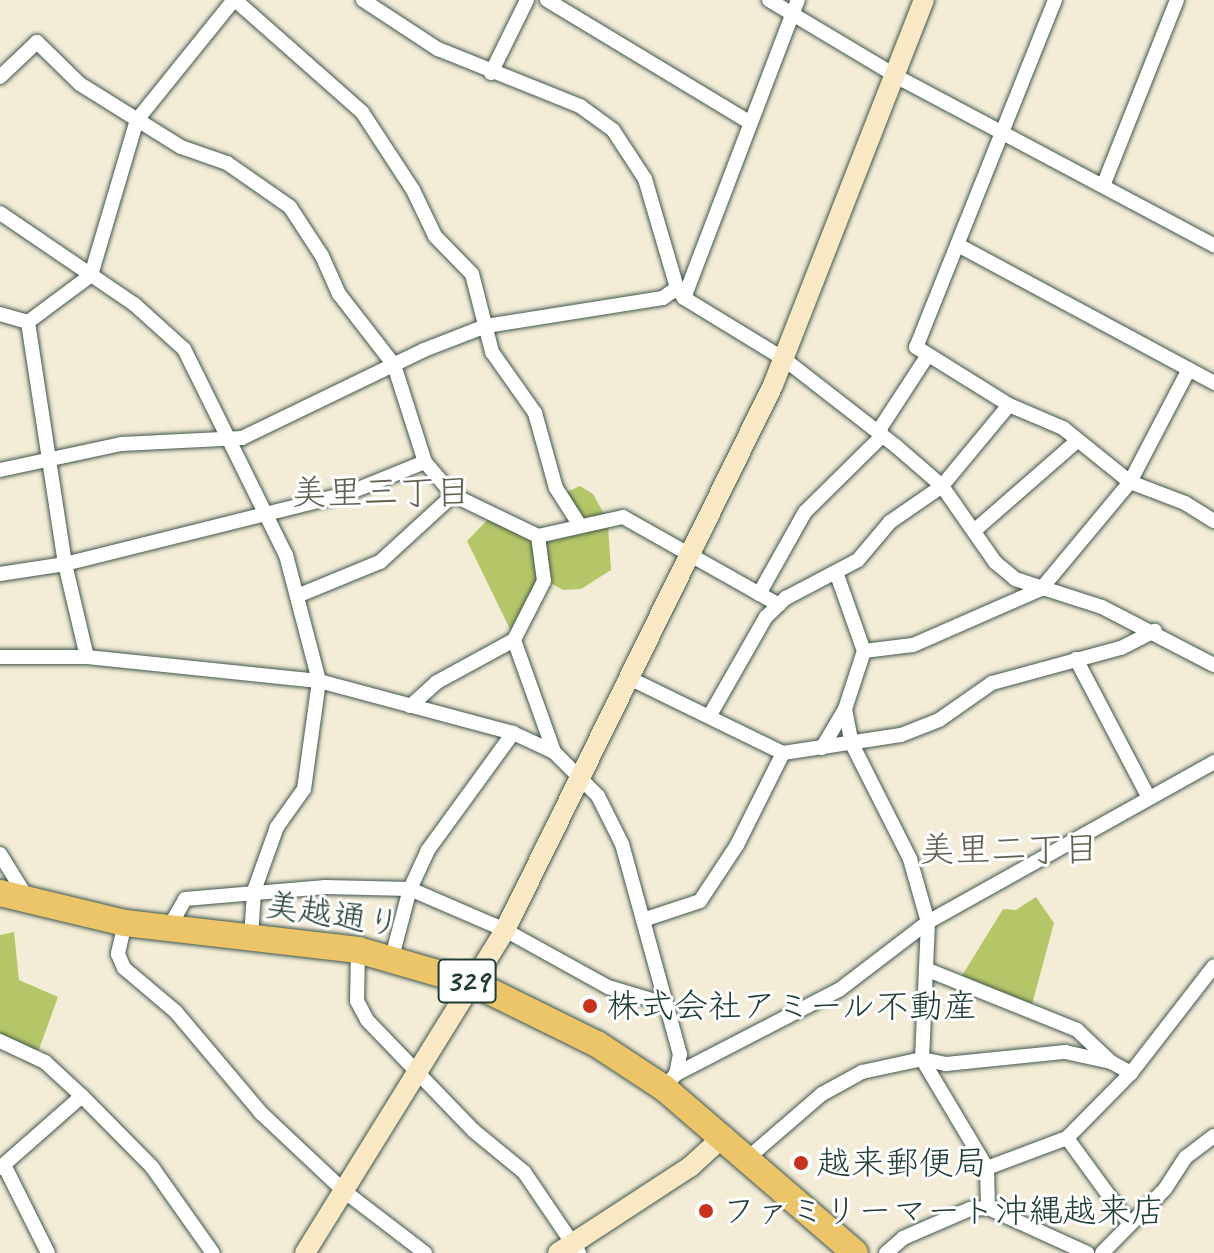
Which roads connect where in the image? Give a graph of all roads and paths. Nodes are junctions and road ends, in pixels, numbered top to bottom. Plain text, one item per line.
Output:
1 (235, 0) edge
2 (363, 0) edge
3 (527, 0) edge
4 (547, 0) edge
5 (769, 0) edge
6 (924, 0) edge
7 (1055, 0) edge
8 (1177, 0) edge
9 (796, 7) edge
10 (491, 73) junction
11 (895, 76) junction
12 (0, 77) edge
13 (137, 120) junction
14 (749, 122) junction
15 (1001, 132) junction
16 (1103, 186) junction
17 (0, 213) edge
18 (958, 245) junction
19 (1214, 245) edge
20 (91, 275) junction
21 (681, 293) junction
22 (0, 314) edge
23 (28, 322) junction
24 (486, 326) junction
25 (928, 355) junction
26 (784, 359) junction
27 (394, 365) junction
28 (1189, 369) junction
29 (1214, 383) edge
30 (1009, 405) junction
31 (880, 438) junction
32 (231, 441) junction
33 (1077, 441) junction
34 (47, 462) junction
35 (425, 462) junction
36 (0, 470) edge
37 (1130, 482) junction
38 (942, 486) junction
39 (453, 495) junction
40 (266, 512) junction
41 (1214, 521) edge
42 (579, 524) junction
43 (975, 530) junction
44 (538, 536) junction
45 (691, 551) junction
46 (65, 564) junction
47 (836, 572) junction
48 (0, 574) edge
49 (1041, 589) junction
50 (759, 594) junction
51 (297, 596) junction
52 (779, 605) junction
53 (1155, 631) junction
54 (514, 640) junction
55 (864, 651) junction
56 (0, 657) edge
57 (87, 657) junction
58 (1076, 659) junction
59 (1214, 665) edge
60 (627, 677) junction
61 (319, 681) junction
62 (410, 706) junction
63 (845, 709) junction
64 (710, 715) junction
65 (513, 733) junction
66 (852, 744) junction
67 (822, 748) junction
68 (554, 752) junction
69 (783, 753) junction
70 (1214, 762) edge
71 (579, 774) junction
72 (1149, 798) junction
73 (0, 854) edge
74 (410, 889) junction
75 (254, 891) junction
76 (0, 893) edge
77 (29, 902) junction
78 (643, 920) junction
79 (928, 922) junction
80 (125, 923) junction
81 (168, 929) junction
82 (505, 930) junction
83 (251, 938) junction
84 (358, 950) junction
85 (392, 957) junction
86 (1214, 966) edge
87 (928, 970) junction
88 (475, 984) junction
89 (662, 1003) junction
90 (0, 1041) edge
91 (922, 1059) junction
92 (1111, 1062) junction
93 (1131, 1073) junction
94 (416, 1074) junction
95 (670, 1081) junction
96 (82, 1096) junction
97 (724, 1136) junction
98 (1214, 1136) edge
99 (1067, 1138) junction
100 (749, 1157) junction
101 (2, 1168) edge
102 (987, 1168) junction
103 (344, 1191) junction
104 (988, 1208) junction
105 (1129, 1223) junction
106 (571, 1250) edge
107 (48, 1253) edge
108 (213, 1253) edge
109 (305, 1253) edge
110 (425, 1253) edge
111 (855, 1253) edge
112 (886, 1253) edge
113 (1087, 1253) edge
114 (1102, 1253) edge

1 - 13 street
1 - 24 street
2 - 10 street
3 - 10 street
4 - 14 street
5 - 9 street
6 - 11 street
7 - 15 street
8 - 16 street
9 - 11 street
9 - 14 street
10 - 21 street
11 - 15 street
11 - 26 street
12 - 13 street
13 - 20 street
13 - 27 street
14 - 21 street
15 - 16 street
15 - 18 street
16 - 19 street
17 - 20 street
18 - 25 street
18 - 28 street
20 - 23 street
20 - 32 street
21 - 24 street
21 - 26 street
22 - 23 street
23 - 34 street
24 - 27 street
24 - 42 street
25 - 30 street
25 - 31 street
26 - 31 street
26 - 45 street
27 - 32 street
27 - 35 street
28 - 29 street
28 - 37 street
30 - 33 street
30 - 38 street
31 - 38 street
31 - 50 street
32 - 34 street
32 - 40 street
33 - 37 street
33 - 43 street
34 - 36 street
34 - 46 street
35 - 39 street
35 - 40 street
37 - 41 street
37 - 49 street
38 - 43 street
38 - 47 street
39 - 44 street
39 - 51 street
40 - 46 street
40 - 51 street
42 - 44 street
42 - 45 street
43 - 49 street
44 - 54 street
45 - 50 street
45 - 60 street
46 - 48 street
46 - 57 street
47 - 52 street
47 - 55 street
49 - 53 street
49 - 55 street
50 - 52 street
51 - 61 street
52 - 64 street
53 - 58 street
53 - 59 street
54 - 62 street
54 - 68 street
55 - 63 street
56 - 57 street
57 - 61 street
58 - 66 street
58 - 72 street
60 - 64 street
60 - 71 street
61 - 62 street
61 - 75 street
62 - 65 street
63 - 66 street
63 - 67 street
64 - 69 street
65 - 68 street
65 - 74 street
66 - 67 street
66 - 79 street
67 - 69 street
68 - 71 street
69 - 78 street
70 - 72 street
71 - 78 street
71 - 82 street
72 - 79 street
73 - 77 street
74 - 75 street
74 - 82 street
74 - 85 street
75 - 81 street
75 - 83 street
76 - 77 highway, 美越通り / 329
77 - 80 highway, 美越通り / 329
78 - 89 street
79 - 87 street
79 - 95 street
80 - 81 highway, 美越通り / 329
80 - 103 street
81 - 83 highway, 美越通り / 329
82 - 88 street
82 - 89 street
83 - 84 highway, 美越通り / 329
84 - 85 highway, 美越通り / 329
84 - 94 street
85 - 88 highway, 美越通り / 329
86 - 93 street
87 - 91 street
87 - 92 street
88 - 94 street
88 - 95 highway, 美越通り / 329
89 - 95 street
90 - 96 street
91 - 92 street
91 - 100 street
91 - 102 street
92 - 93 street
93 - 99 street
94 - 103 street
94 - 106 street
95 - 97 highway, 美越通り / 329
96 - 101 street
96 - 108 street
97 - 100 highway, 美越通り / 329
97 - 106 street
98 - 105 street
99 - 102 street
99 - 105 street
100 - 111 highway, 美越通り / 329
101 - 107 street
102 - 104 street
103 - 109 street
103 - 110 street
104 - 112 street
104 - 113 street
105 - 114 street

